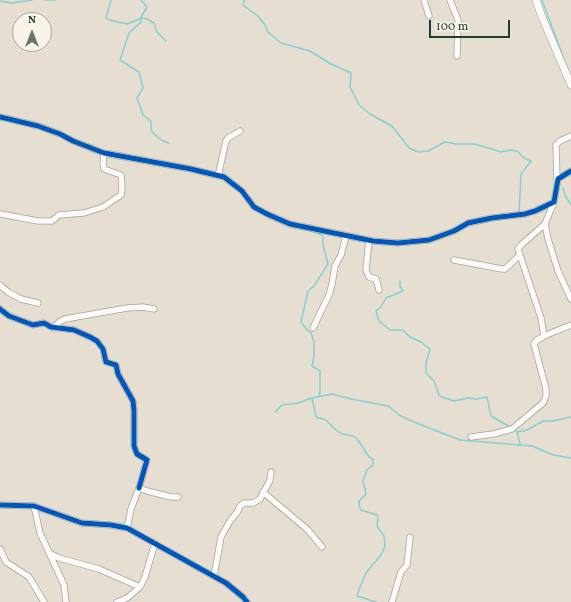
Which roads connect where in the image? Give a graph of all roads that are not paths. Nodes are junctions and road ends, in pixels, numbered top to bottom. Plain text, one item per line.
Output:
1 (424, 0) edge
2 (450, 0) edge
3 (536, 0) edge
4 (429, 16) dead end
5 (457, 56) dead end
6 (571, 85) edge
7 (0, 118) edge
8 (240, 131) dead end
9 (571, 136) edge
10 (104, 153) junction
11 (571, 171) edge
12 (218, 176) junction
13 (557, 180) junction
14 (554, 202) junction
15 (0, 214) edge
16 (545, 224) junction
17 (346, 236) junction
18 (369, 240) junction
19 (520, 255) junction
20 (454, 260) dead end
21 (0, 285) edge
22 (380, 290) dead end
23 (571, 299) edge
24 (38, 303) dead end
25 (0, 308) edge
26 (154, 309) dead end
27 (571, 326) edge
28 (54, 328) junction
29 (313, 328) dead end
30 (544, 336) junction
31 (471, 437) dead end
32 (272, 472) dead end
33 (139, 488) junction
34 (263, 492) junction
35 (178, 497) dead end
36 (0, 505) edge
37 (34, 506) junction
38 (127, 528) junction
39 (410, 536) dead end
40 (155, 543) junction
41 (322, 547) dead end
42 (0, 548) edge
43 (49, 553) junction
44 (6, 562) junction
45 (0, 567) edge
46 (214, 576) junction
47 (140, 587) junction
48 (44, 602) edge
49 (66, 602) edge
50 (117, 602) edge
51 (247, 602) edge
52 (392, 602) edge

1 - 4 street
2 - 5 street
3 - 6 street
7 - 10 street
8 - 12 street
9 - 13 street
10 - 12 street
10 - 15 street
11 - 13 street
12 - 17 street
13 - 14 street
14 - 16 street
14 - 18 street
16 - 19 street
16 - 23 street
17 - 18 street
17 - 29 street
18 - 22 street
19 - 20 street
19 - 30 street
21 - 24 street
25 - 28 street
26 - 28 street
27 - 30 street
28 - 33 street
30 - 31 street
32 - 34 street
33 - 35 street
33 - 38 street
34 - 41 street
34 - 46 street
36 - 37 street
37 - 38 street
37 - 43 street
38 - 40 street
39 - 52 street
40 - 46 street
40 - 47 street
42 - 44 street
43 - 47 street
43 - 49 street
44 - 45 street
44 - 48 street
46 - 51 street
47 - 50 street

